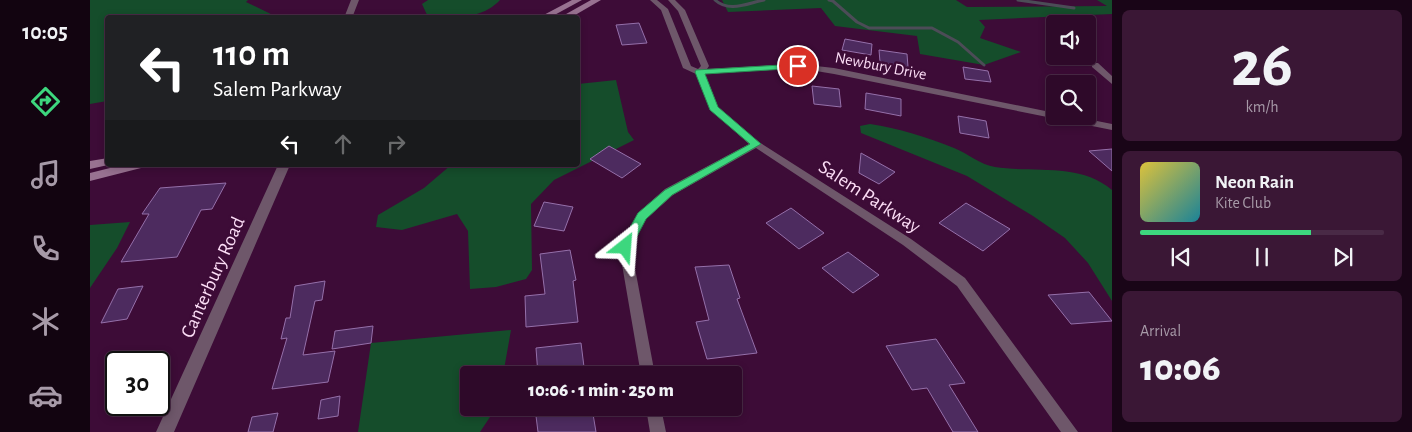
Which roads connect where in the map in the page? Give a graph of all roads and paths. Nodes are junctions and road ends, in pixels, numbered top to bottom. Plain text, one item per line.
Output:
1 (355, 0) edge
2 (578, 0) edge
3 (597, 0) edge
4 (653, 0) edge
5 (671, 0) edge
6 (349, 15) edge
7 (548, 15) edge
8 (569, 15) edge
9 (1095, 65) dead end
10 (700, 72) junction
11 (1112, 81) edge
12 (1046, 114) edge
13 (1096, 124) edge
14 (1112, 127) edge
15 (756, 144) junction
16 (105, 162) edge
17 (90, 165) edge
18 (129, 167) edge
19 (283, 167) edge
20 (90, 177) edge
21 (646, 366) edge
22 (655, 416) edge
23 (165, 432) edge
24 (658, 432) edge
25 (1070, 432) edge

1 - 6 street
2 - 7 main road
3 - 8 main road
4 - 10 street, Salem Parkway
5 - 10 street
9 - 11 street
10 - 12 street, Newbury Drive
10 - 15 street, Salem Parkway
13 - 14 street, Newbury Drive
15 - 21 street
15 - 25 street, Salem Parkway
16 - 17 main road
18 - 20 main road
19 - 23 street, Canterbury Road
22 - 24 street

